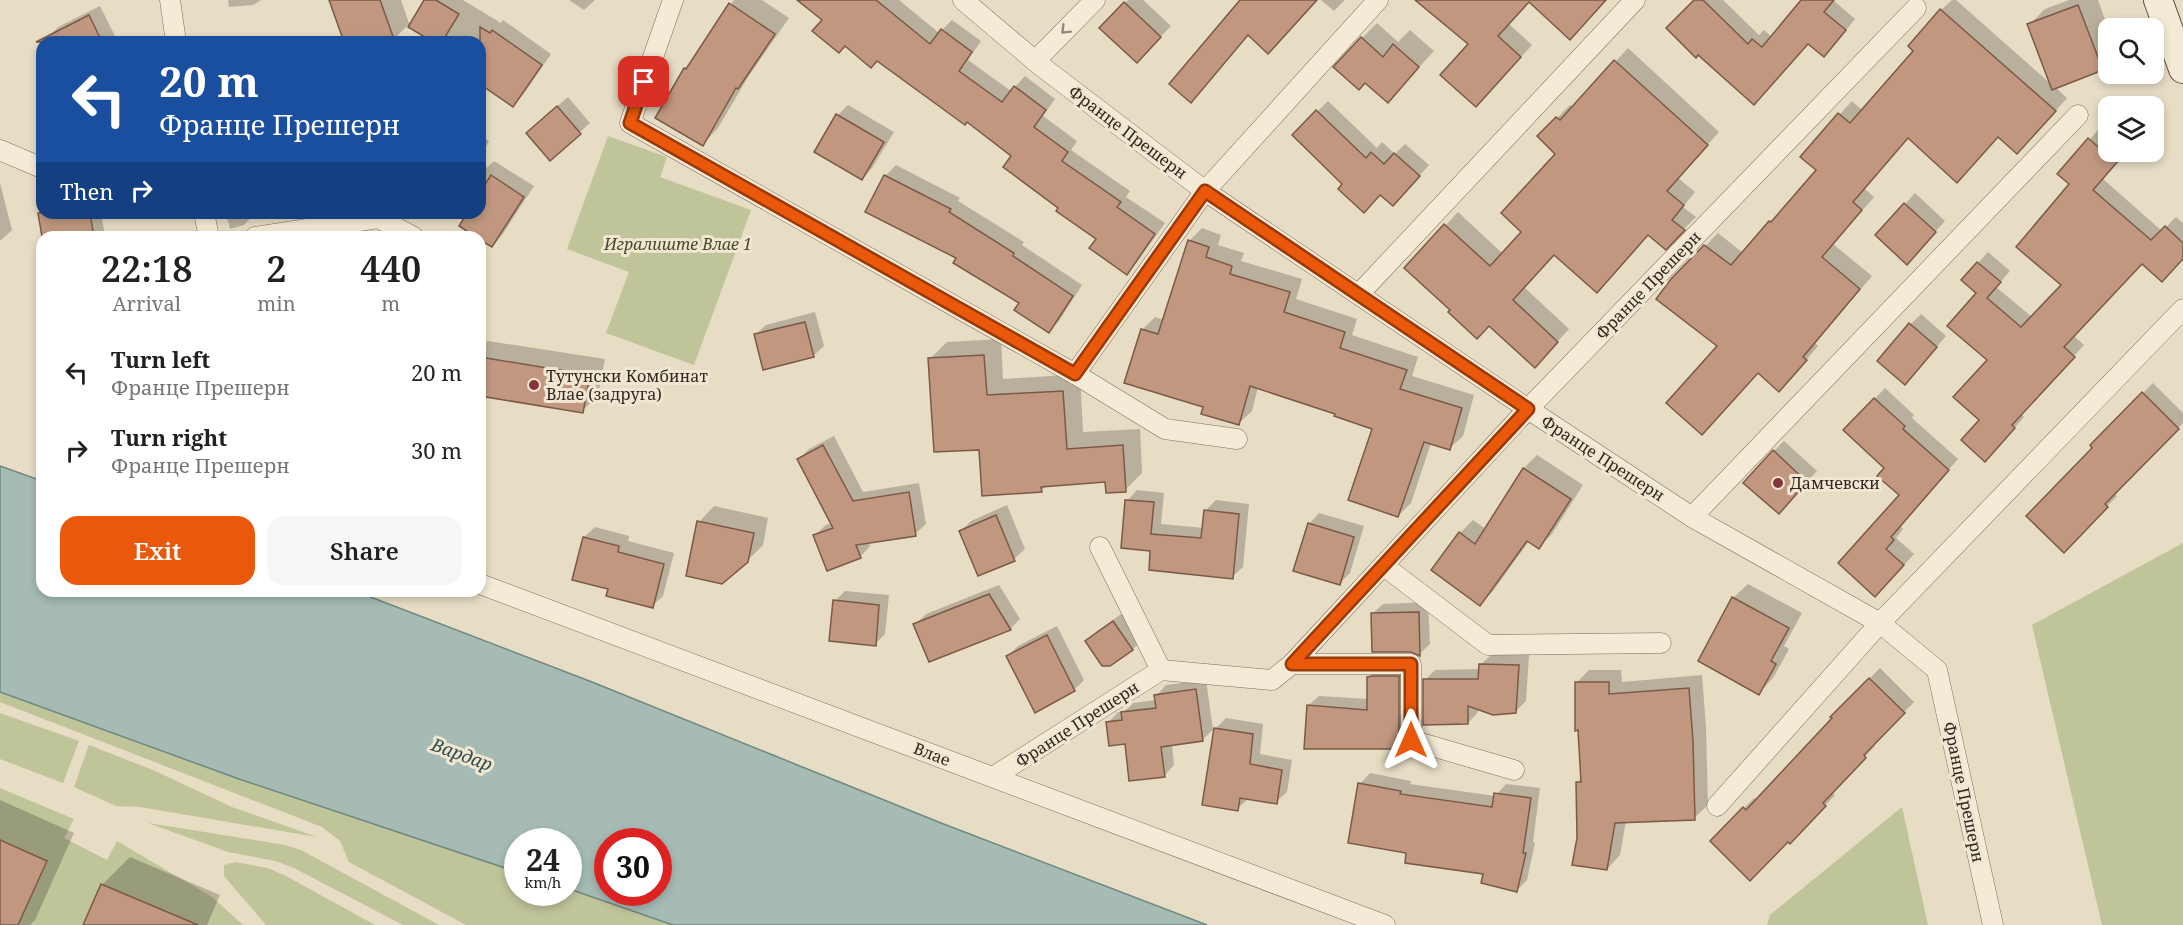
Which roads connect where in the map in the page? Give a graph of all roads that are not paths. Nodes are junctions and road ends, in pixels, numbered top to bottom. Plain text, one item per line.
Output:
1 (170, 0) edge
2 (673, 0) edge
3 (963, 0) edge
4 (1095, 0) edge
5 (1378, 0) edge
6 (1635, 0) edge
7 (2158, 0) edge
8 (1916, 8) dead end
9 (175, 36) edge
10 (1035, 61) junction
11 (2183, 69) edge
12 (2078, 115) dead end
13 (0, 150) edge
14 (36, 165) edge
15 (1205, 191) junction
16 (372, 219) edge
17 (380, 219) edge
18 (294, 231) edge
19 (403, 231) edge
20 (1359, 294) junction
21 (2183, 309) edge
22 (1075, 374) junction
23 (1528, 409) junction
24 (1237, 439) dead end
25 (1692, 517) junction
26 (1100, 548) dead end
27 (1384, 566) junction
28 (486, 586) edge
29 (1880, 623) junction
30 (1661, 643) dead end
31 (1292, 664) junction
32 (1161, 670) junction
33 (1514, 770) dead end
34 (993, 777) junction
35 (1717, 806) dead end
36 (1385, 925) edge
37 (1993, 925) edge

1 - 9 street
2 - 22 street
3 - 10 street, Францe Прешерн
4 -> 10 street
5 - 15 street
6 - 20 street
7 - 11 street
8 - 23 street, Франце Прешерн
10 - 15 street, Францe Прешерн
12 - 25 street
13 - 14 street
15 - 20 street, Францe Прешерн
15 - 22 street
16 - 18 street
17 - 19 street
20 - 23 street, Францe Прешерн
21 - 29 street
22 - 24 street
23 - 25 street, Францe Прешерн
23 - 27 street, Франце Прешерн
25 - 29 street, Францe Прешерн
26 - 32 street
27 - 30 street
27 - 31 street, Франце Прешерн
28 - 34 street, Влае
29 - 35 street
29 - 37 street, Францe Прешерн
31 - 32 street, Франце Прешерн
31 - 33 street
32 - 34 street, Франце Прешерн
34 - 36 street, Влае

